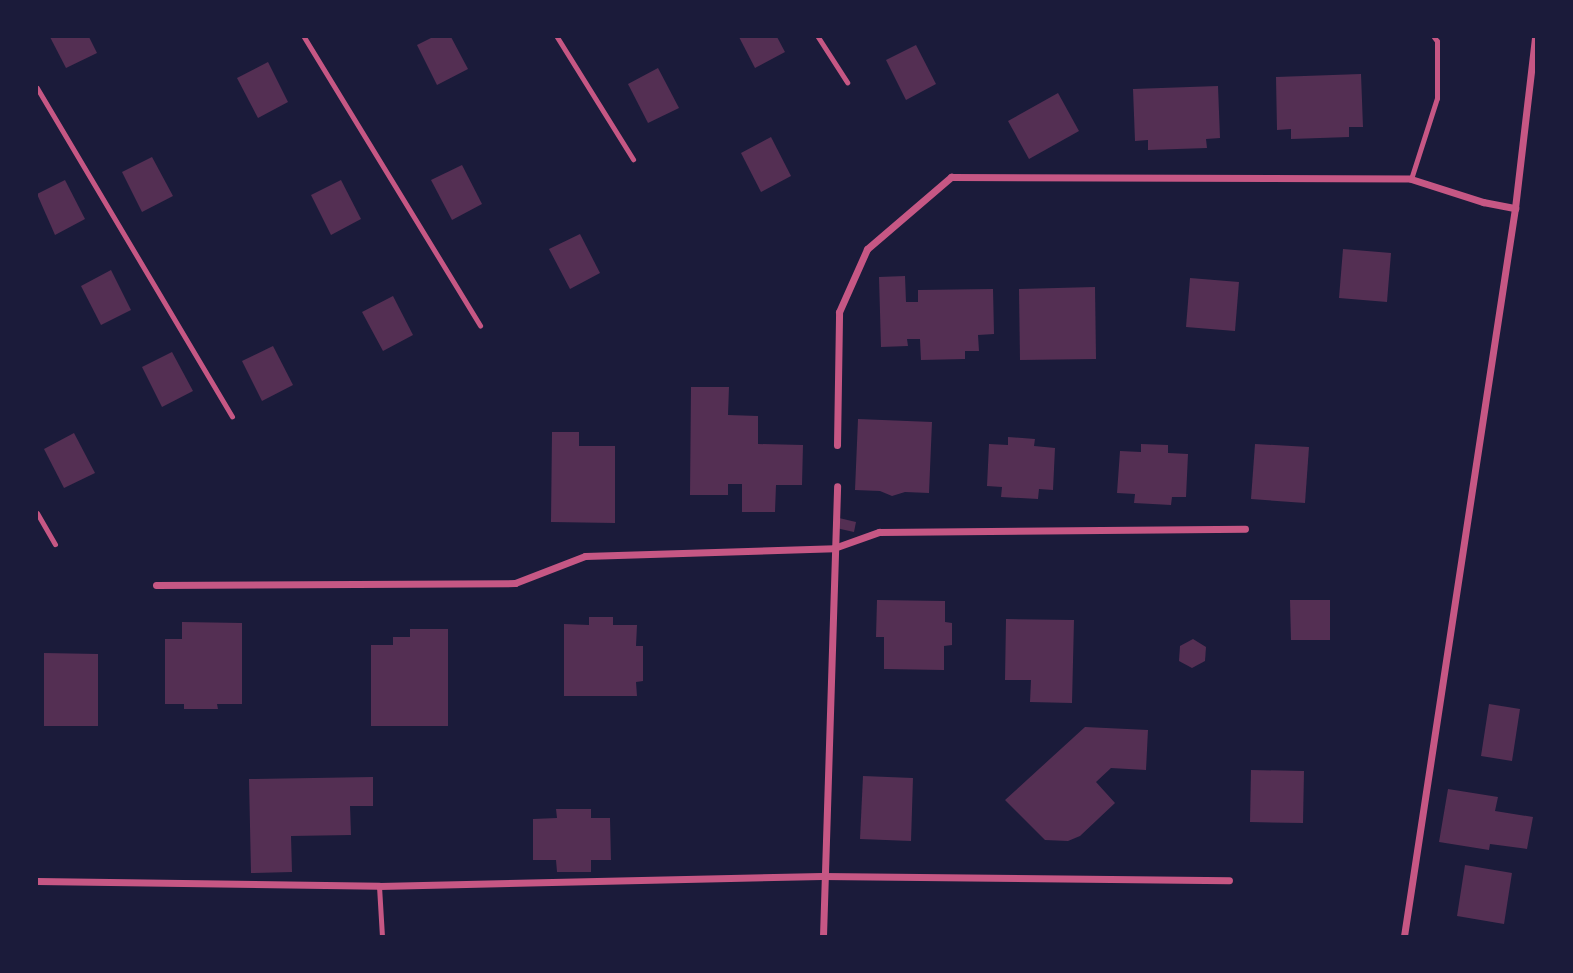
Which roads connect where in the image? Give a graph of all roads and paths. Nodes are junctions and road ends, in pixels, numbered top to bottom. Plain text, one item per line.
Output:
1 (304, 37) edge
2 (557, 37) edge
3 (818, 37) edge
4 (1434, 37) edge
5 (1535, 37) edge
6 (1535, 50) edge
7 (847, 82) dead end
8 (37, 88) edge
9 (633, 159) dead end
10 (1411, 179) junction
11 (1515, 208) junction
12 (480, 325) dead end
13 (232, 417) dead end
14 (837, 445) dead end
15 (837, 486) dead end
16 (37, 513) edge
17 (1245, 530) dead end
18 (55, 544) dead end
19 (834, 548) junction
20 (156, 585) dead end
21 (822, 876) junction
22 (1229, 880) dead end
23 (37, 881) edge
24 (379, 887) junction
25 (382, 936) edge
26 (823, 936) edge
27 (1404, 936) edge

1 - 12 lane
2 - 9 lane
3 - 7 lane
4 - 10 lane
5 - 6 street
6 - 11 street
8 - 13 lane
10 - 11 street
10 - 14 street
11 - 27 street
15 - 19 street
16 - 18 lane
17 - 19 street
19 - 20 street
19 - 21 street
21 - 22 street
21 - 24 street
21 - 26 street
23 - 24 street
24 - 25 lane

